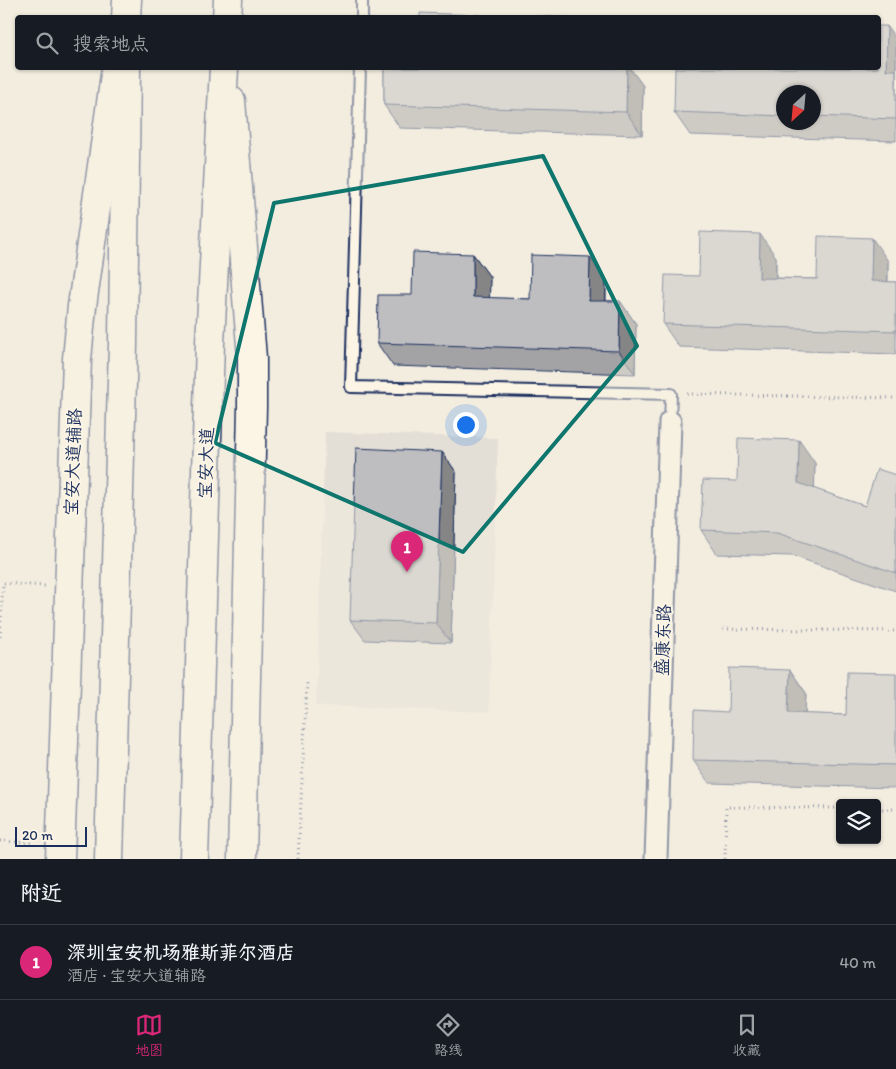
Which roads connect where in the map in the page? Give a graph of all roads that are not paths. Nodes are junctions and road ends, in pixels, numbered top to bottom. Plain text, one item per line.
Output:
1 (126, 0) edge
2 (228, 0) edge
3 (362, 0) edge
4 (125, 15) edge
5 (227, 15) edge
6 (362, 15) edge
7 (116, 70) edge
8 (126, 70) edge
9 (224, 70) edge
10 (229, 70) edge
11 (360, 70) edge
12 (670, 422) joint
13 (60, 859) edge
14 (109, 859) edge
15 (194, 859) edge
16 (242, 859) edge
17 (656, 859) edge

1 - 4 main road
2 - 5 main road
3 - 6 lane
7 - 13 main road, 宝安大道辅路
8 - 14 main road
9 - 15 main road, 宝安大道
10 - 16 main road
11 - 12 lane
12 - 17 street, 盛康东路

